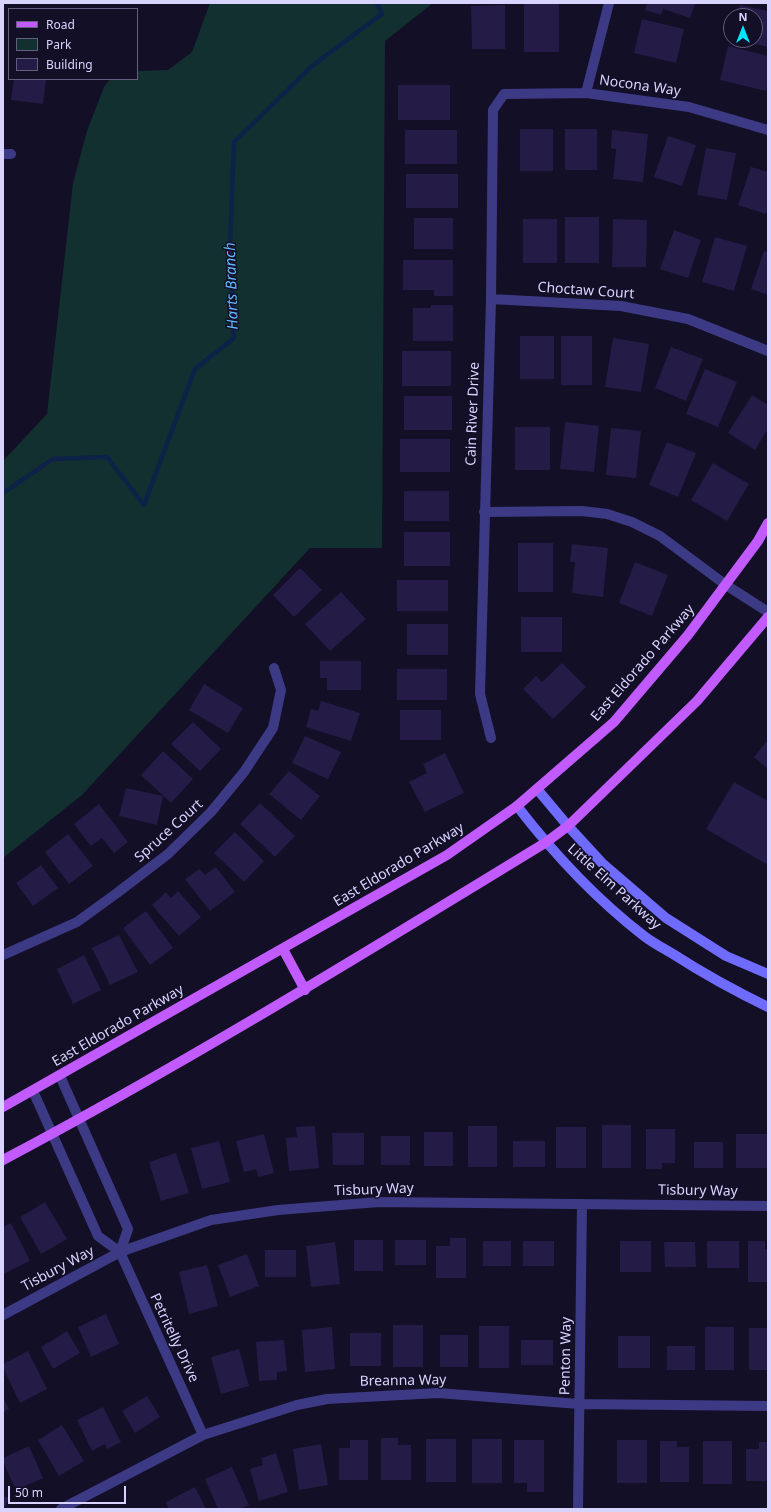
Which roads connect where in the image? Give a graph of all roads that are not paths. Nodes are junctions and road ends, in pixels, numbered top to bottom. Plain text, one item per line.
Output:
1 (609, 3) edge
2 (586, 93) junction
3 (504, 94) joint
4 (768, 130) edge
5 (491, 299) junction
6 (768, 351) edge
7 (484, 512) junction
8 (768, 523) edge
9 (726, 585) junction
10 (768, 612) edge
11 (768, 617) edge
12 (274, 668) dead end
13 (491, 738) dead end
14 (537, 789) junction
15 (517, 806) junction
16 (568, 826) junction
17 (545, 843) junction
18 (283, 949) junction
19 (3, 955) edge
20 (768, 974) edge
21 (305, 990) junction
22 (768, 1007) edge
23 (60, 1076) junction
24 (33, 1091) junction
25 (3, 1107) edge
26 (79, 1119) junction
27 (52, 1134) junction
28 (3, 1160) edge
29 (582, 1204) junction
30 (768, 1206) edge
31 (120, 1252) junction
32 (3, 1315) edge
33 (579, 1404) junction
34 (768, 1406) edge
35 (204, 1435) junction
36 (61, 1509) edge
37 (578, 1509) edge

1 - 2 street
2 - 3 street, Nocona Way
2 - 4 street, Nocona Way
3 - 5 street, Cain River Drive
5 - 6 street, Choctaw Court
5 - 7 street, Cain River Drive
7 - 9 street
7 - 13 street, Cain River Drive
8 - 9 main road, East Eldorado Parkway
9 - 10 street
9 - 14 main road, East Eldorado Parkway
11 - 16 main road
12 - 19 street, Spruce Court
14 - 15 main road, East Eldorado Parkway
14 - 16 main road, Little Elm Parkway
15 - 17 main road, Little Elm Parkway
15 - 18 main road, East Eldorado Parkway
16 - 17 main road
16 - 20 main road, Little Elm Parkway
17 - 21 main road
17 - 22 main road, Little Elm Parkway
18 - 21 main road
18 - 23 main road, East Eldorado Parkway
21 - 26 main road
23 - 24 main road, East Eldorado Parkway
23 - 26 street
24 - 25 main road, East Eldorado Parkway
24 - 27 street, Petritelly Drive
26 - 27 main road
26 - 31 street
27 - 28 main road
27 - 31 street, Petritelly Drive
29 - 30 street, Tisbury Way
29 - 31 street, Tisbury Way
29 - 33 street, Penton Way
31 - 32 street, Tisbury Way
31 - 35 street, Petritelly Drive
33 - 34 street, Breanna Way
33 - 35 street, Breanna Way
33 - 37 street, Penton Way
35 - 36 street, Breanna Way

